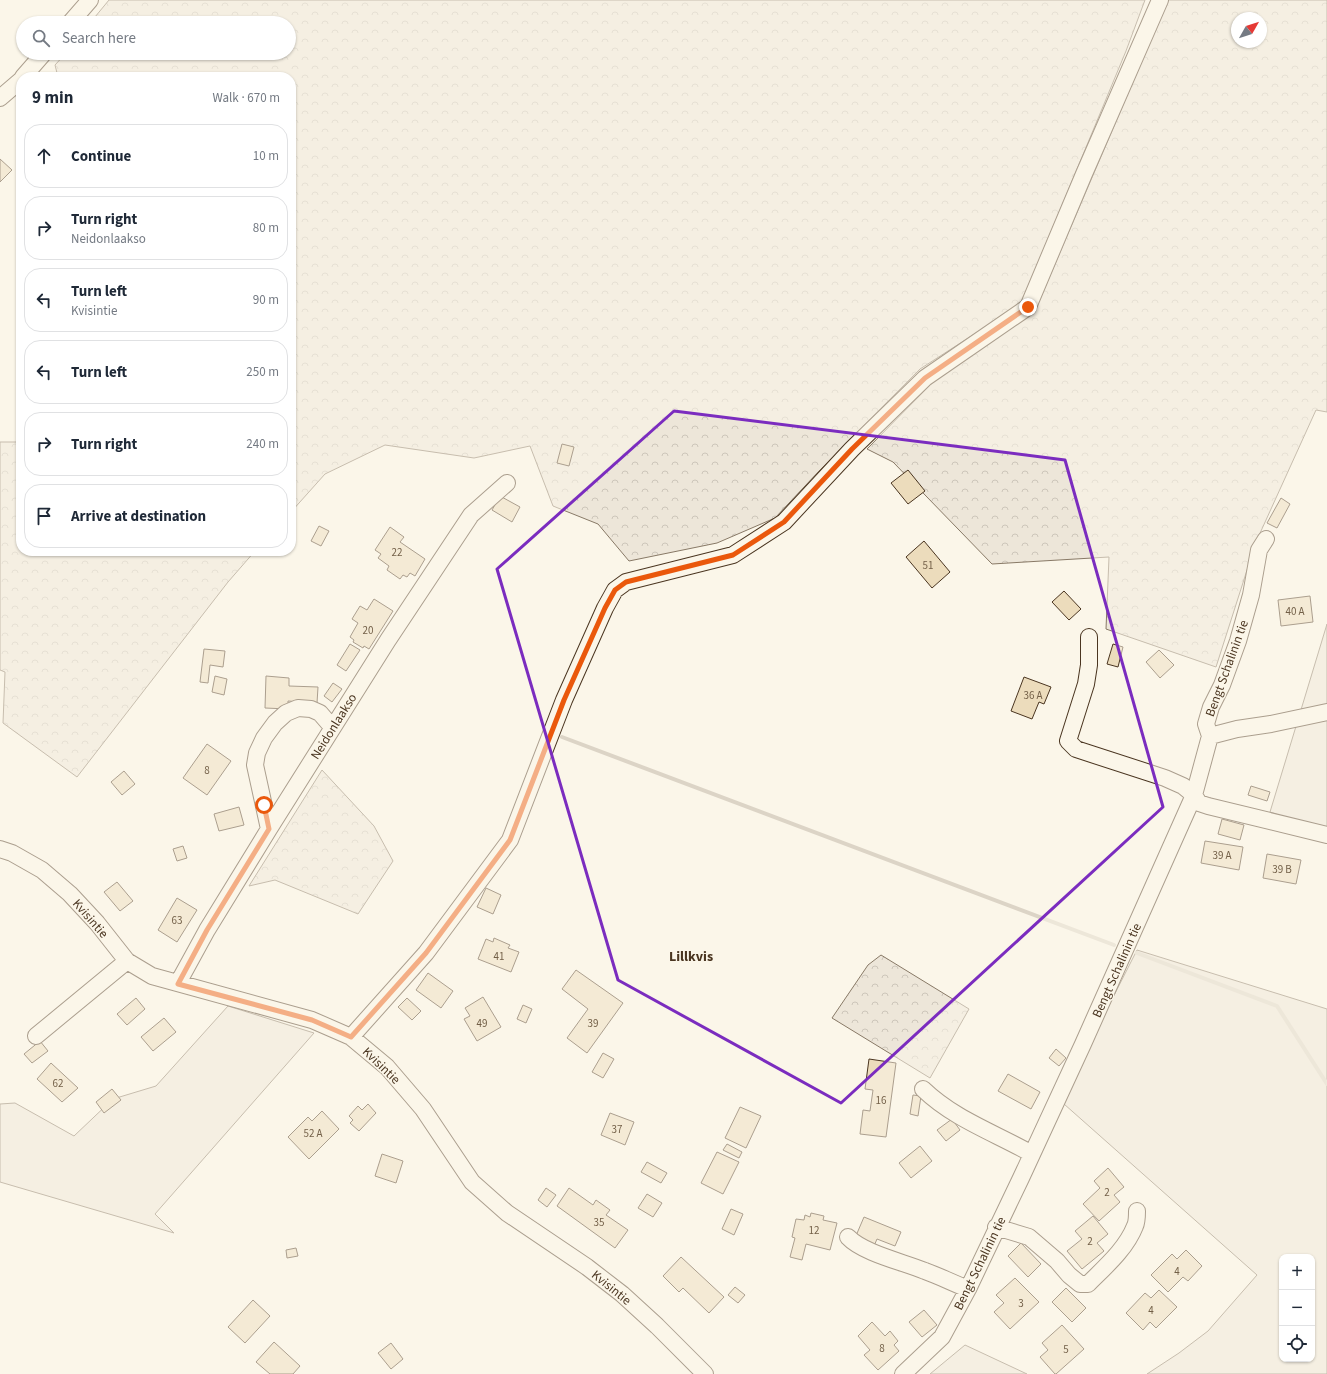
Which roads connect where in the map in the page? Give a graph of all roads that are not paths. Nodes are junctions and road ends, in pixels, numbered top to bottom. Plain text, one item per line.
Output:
1 (90, 0) edge
2 (1160, 0) edge
3 (76, 16) edge
4 (38, 60) edge
5 (27, 72) edge
6 (16, 84) edge
7 (0, 98) edge
8 (506, 482) dead end
9 (1266, 539) dead end
10 (1089, 638) dead end
11 (1327, 712) edge
12 (332, 728) junction
13 (1210, 736) junction
14 (1194, 795) junction
15 (269, 829) junction
16 (1327, 835) edge
17 (0, 849) edge
18 (128, 961) junction
19 (178, 984) junction
20 (36, 1036) dead end
21 (351, 1037) junction
22 (923, 1088) dead end
23 (1032, 1154) junction
24 (1138, 1211) dead end
25 (996, 1227) junction
26 (848, 1237) dead end
27 (968, 1289) junction
28 (705, 1374) edge
29 (903, 1374) edge

1 - 3 street
2 - 21 street
4 - 5 street
6 - 7 street
8 - 12 street, Neidonlaakso
9 - 13 street, Bengt Schalinin tie
10 - 14 street
11 - 13 street
12 - 15 street, Neidonlaakso
12 - 15 street
13 - 14 street, Bengt Schalinin tie
14 - 16 street
14 - 23 street, Bengt Schalinin tie
15 - 19 street, Neidonlaakso
17 - 18 street, Kvisintie
18 - 19 street, Kvisintie
18 - 20 street
19 - 21 street, Kvisintie
21 - 28 street, Kvisintie
22 - 23 street
23 - 25 street, Bengt Schalinin tie
24 - 25 street
25 - 27 street, Bengt Schalinin tie
26 - 27 street
27 - 29 street, Bengt Schalinin tie

